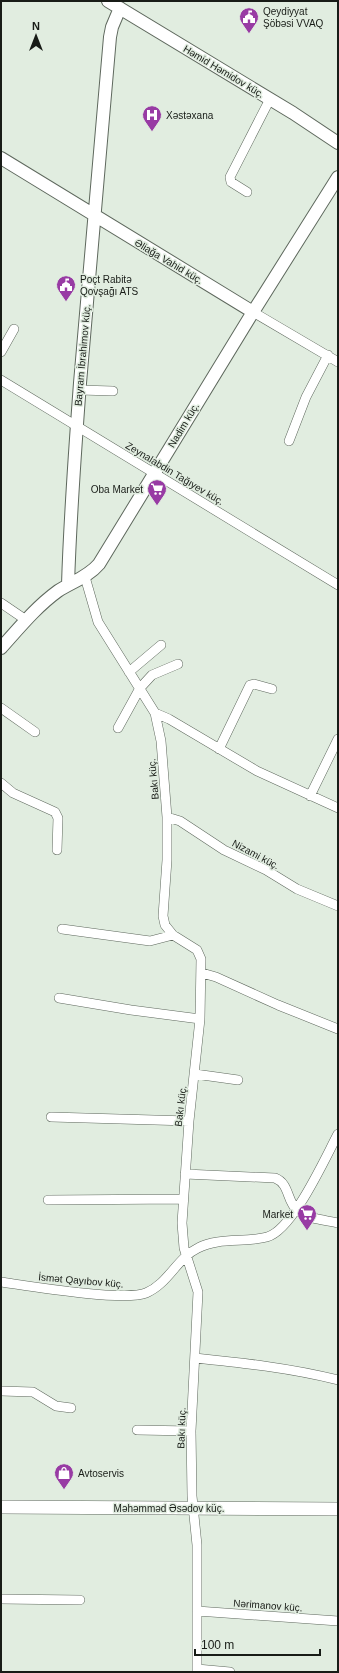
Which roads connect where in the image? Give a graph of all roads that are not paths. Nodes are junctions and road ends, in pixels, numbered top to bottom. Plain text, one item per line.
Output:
1 (108, 1) edge
2 (120, 8) junction
3 (270, 99) junction
4 (338, 143) edge
5 (1, 158) edge
6 (338, 177) edge
7 (247, 192) dead end
8 (94, 215) junction
9 (253, 312) junction
10 (14, 329) dead end
11 (1, 352) edge
12 (328, 355) junction
13 (338, 362) edge
14 (1, 380) edge
15 (80, 390) junction
16 (113, 391) dead end
17 (76, 425) junction
18 (289, 441) dead end
19 (154, 473) junction
20 (85, 577) junction
21 (68, 585) junction
22 (338, 585) edge
23 (1, 603) edge
24 (26, 620) junction
25 (161, 645) dead end
26 (1, 648) edge
27 (178, 664) dead end
28 (129, 672) junction
29 (140, 688) junction
30 (272, 689) dead end
31 (1, 708) edge
32 (155, 713) junction
33 (118, 728) dead end
34 (35, 732) dead end
35 (338, 739) edge
36 (219, 749) junction
37 (1, 783) edge
38 (310, 796) junction
39 (338, 808) edge
40 (167, 817) junction
41 (57, 850) dead end
42 (338, 906) edge
43 (62, 929) dead end
44 (173, 934) junction
45 (202, 973) junction
46 (59, 998) dead end
47 (200, 1019) junction
48 (338, 1029) edge
49 (195, 1074) junction
50 (238, 1080) dead end
51 (51, 1117) dead end
52 (189, 1121) junction
53 (338, 1134) edge
54 (334, 1149) edge
55 (185, 1174) junction
56 (183, 1199) junction
57 (48, 1200) dead end
58 (296, 1210) junction
59 (338, 1223) edge
60 (186, 1255) junction
61 (1, 1282) edge
62 (195, 1358) junction
63 (338, 1380) edge
64 (1, 1391) edge
65 (71, 1408) dead end
66 (137, 1430) dead end
67 (191, 1431) junction
68 (1, 1507) edge
69 (193, 1508) junction
70 (338, 1508) edge
71 (1, 1599) edge
72 (80, 1600) dead end
73 (197, 1611) junction
74 (338, 1621) edge
75 (197, 1670) edge
76 (230, 1672) edge

1 - 2 street, Həmid Həmidov küç.
2 - 3 street, Həmid Həmidov küç.
2 - 8 street, Bayram İbrahimov küç.
3 - 4 street, Həmid Həmidov küç.
3 - 7 street
5 - 8 street, Əliağa Vahid küç.
6 - 9 street, Nadim küç.
8 - 9 street, Əliağa Vahid küç.
8 - 15 street, Bayram İbrahimov küç.
9 - 12 street, Əliağa Vahid küç.
9 - 19 street, Nadim küç.
10 - 11 street
12 - 13 street, Əliağa Vahid küç.
12 - 18 street
14 - 17 street, Zeynalabdin Tağıyev küç.
15 - 16 street
15 - 17 street, Bayram İbrahimov küç.
17 - 19 street, Zeynalabdin Tağıyev küç.
17 - 21 street, Bayram İbrahimov küç.
19 - 20 street, Nadim küç.
19 - 22 street, Zeynalabdin Tağıyev küç.
20 - 21 street, Nadim küç.
20 - 28 street, Bakı küç.
21 - 24 street, Nadim küç.
23 - 24 street
24 - 26 street, Nadim küç.
25 - 28 street
27 - 29 street
28 - 29 street, Bakı küç.
29 - 32 street, Bakı küç.
29 - 33 street
30 - 36 street
31 - 34 street
32 - 36 street
32 - 40 street, Bakı küç.
35 - 38 street
36 - 38 street
37 - 41 street
38 - 39 street
40 - 42 street, Nizami küç.
40 - 44 street, Bakı küç.
43 - 44 street
44 - 45 street, Bakı küç.
45 - 47 street, Bakı küç.
45 - 48 street
46 - 47 street
47 - 49 street, Bakı küç.
49 - 50 street
49 - 52 street, Bakı küç.
51 - 52 street
52 - 55 street, Bakı küç.
53 - 54 street, İsmət Qayıbov küç.
54 - 58 street, İsmət Qayıbov küç.
55 - 56 street, Bakı küç.
55 - 58 street
56 - 57 street
56 - 60 street, Bakı küç.
58 - 59 street
58 - 60 street, İsmət Qayıbov küç.
60 - 61 street, İsmət Qayıbov küç.
60 - 62 street, Bakı küç.
62 - 63 street
62 - 67 street, Bakı küç.
64 - 65 street
66 - 67 street
67 - 69 street, Bakı küç.
68 - 69 main road, Məhəmməd Əsədov küç.
69 - 70 main road, Məhəmməd Əsədov küç.
69 - 73 street, Bakı küç.
71 - 72 street
73 - 74 street, Nərimanov küç.
73 - 75 street, Bakı küç.
75 - 76 street

